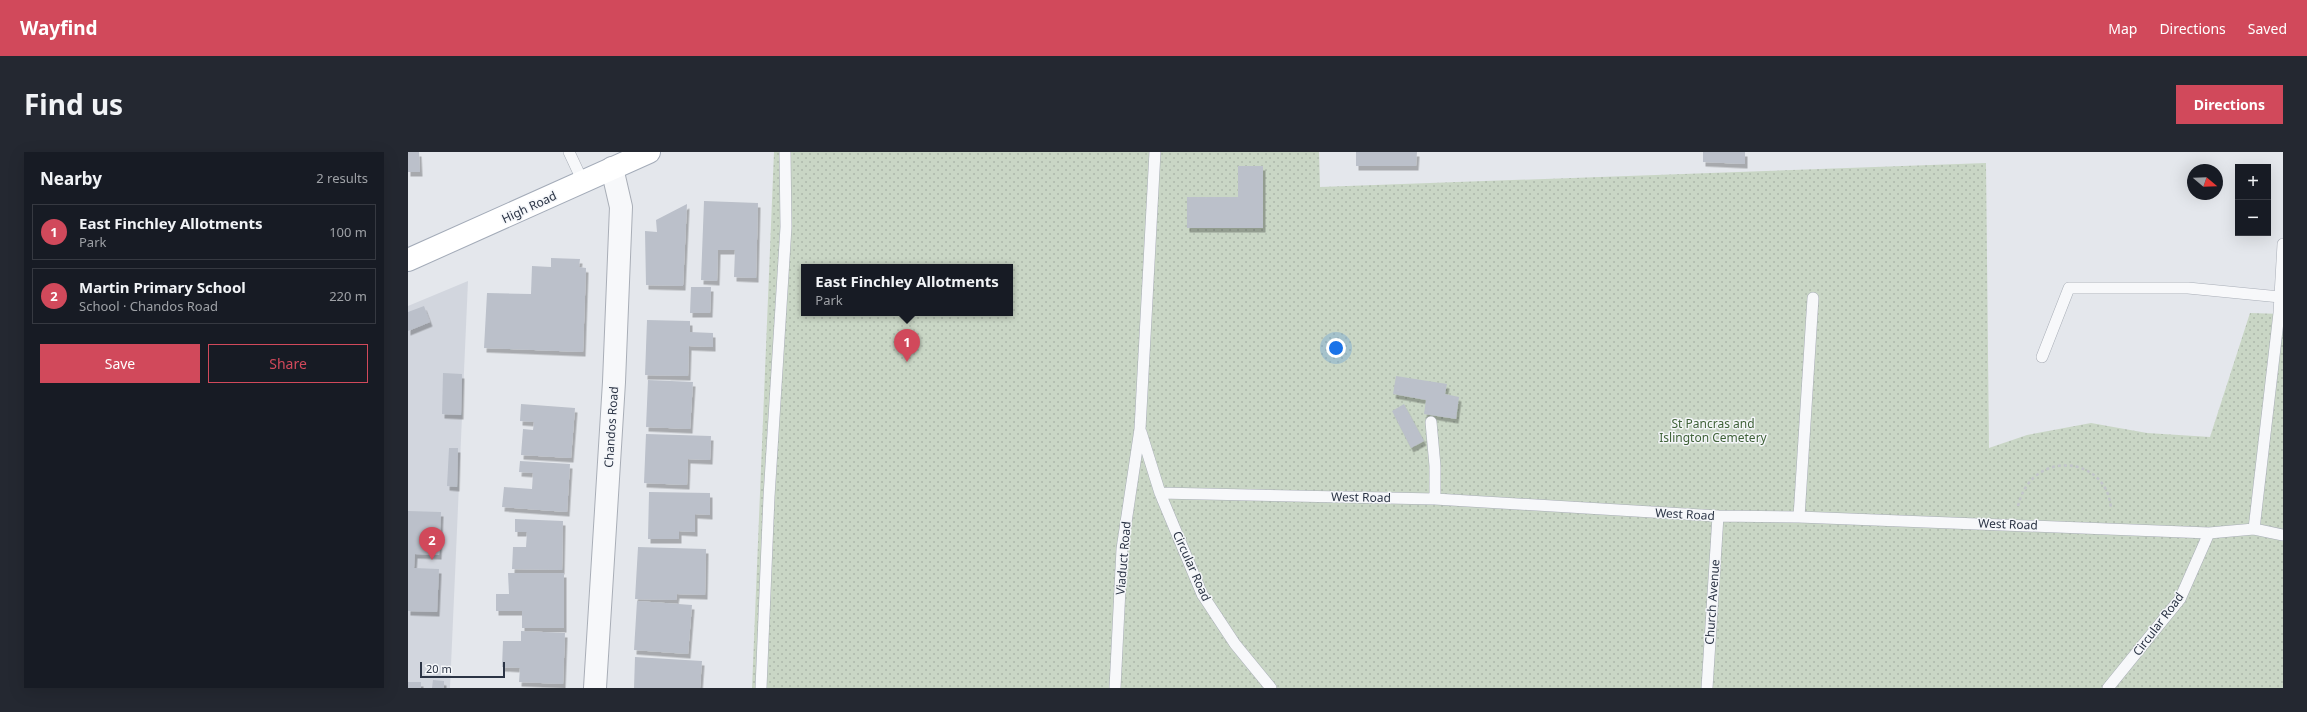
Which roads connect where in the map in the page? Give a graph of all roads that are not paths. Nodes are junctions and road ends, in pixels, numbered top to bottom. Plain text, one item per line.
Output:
1 (569, 152) edge
2 (649, 152) edge
3 (785, 152) edge
4 (1155, 152) edge
5 (612, 168) junction
6 (583, 182) junction
7 (2283, 244) edge
8 (408, 260) edge
9 (2280, 297) junction
10 (1813, 298) dead end
11 (2042, 357) dead end
12 (1431, 422) dead end
13 (1140, 429) junction
14 (1160, 493) junction
15 (1435, 499) junction
16 (1718, 516) junction
17 (1799, 516) junction
18 (2254, 529) junction
19 (2209, 534) junction
20 (2283, 535) edge
21 (595, 688) edge
22 (761, 688) edge
23 (1115, 688) edge
24 (1271, 688) edge
25 (1707, 688) edge
26 (2108, 688) edge

1 - 6 lane
2 - 5 main road, High Road
3 - 22 lane
4 - 13 lane, Viaduct Road
5 - 6 main road, High Road
5 - 21 street, Chandos Road
6 - 8 main road, High Road
7 - 9 lane
9 - 11 lane
9 - 18 lane
10 - 17 lane
12 - 15 lane
13 - 14 lane, Circular Road
13 - 23 lane, Viaduct Road
14 - 15 lane, West Road
14 - 24 lane, Circular Road
15 - 16 lane, West Road
16 - 17 lane, West Road
16 - 25 lane, Church Avenue
17 - 19 lane, West Road
18 - 19 lane, West Road
18 - 20 lane, West Road
19 - 26 lane, Circular Road

